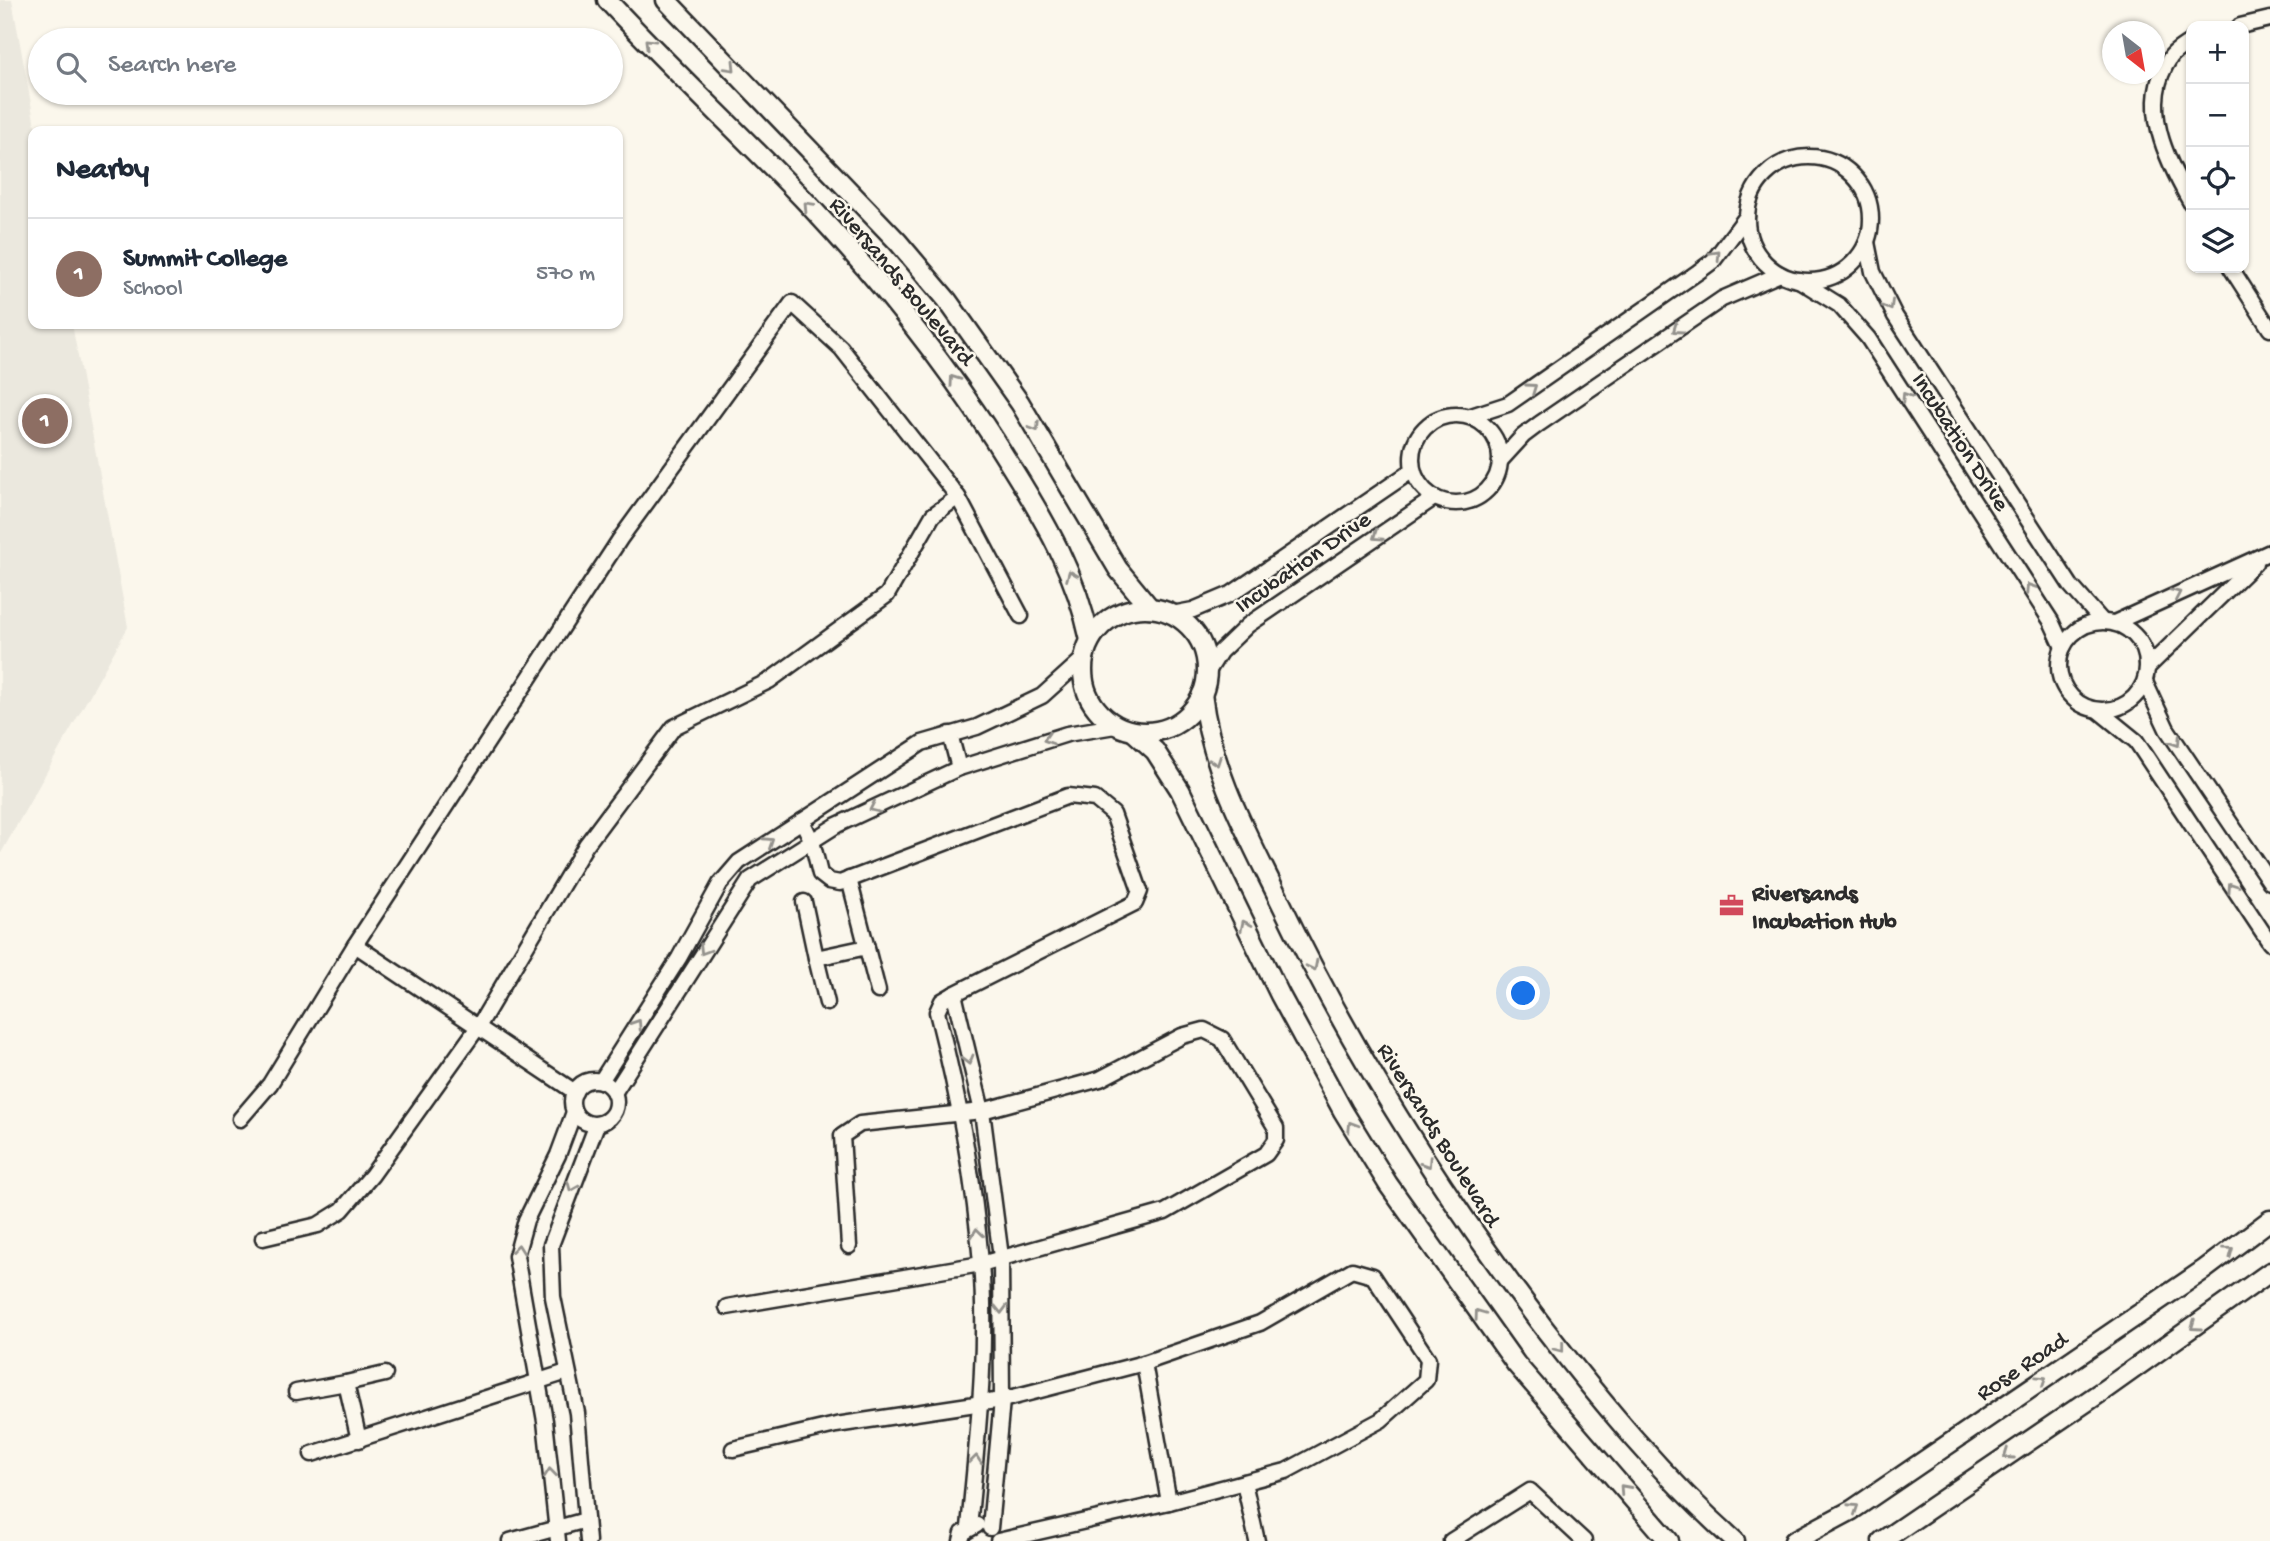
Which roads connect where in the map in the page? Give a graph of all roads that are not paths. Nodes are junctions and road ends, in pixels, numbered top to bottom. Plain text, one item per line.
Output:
1 (607, 0) edge
2 (666, 0) edge
3 (2270, 19) edge
4 (2249, 24) edge
5 (2186, 45) edge
6 (2186, 193) edge
7 (1747, 216) junction
8 (1867, 242) junction
9 (2234, 273) edge
10 (1780, 274) junction
11 (1799, 280) junction
12 (2270, 330) edge
13 (1471, 416) junction
14 (1501, 460) junction
15 (1413, 470) junction
16 (958, 498) junction
17 (1434, 498) junction
18 (2267, 554) edge
19 (1150, 608) junction
20 (1172, 614) junction
21 (1021, 616) dead end
22 (2108, 622) junction
23 (1090, 640) junction
24 (2063, 647) junction
25 (1083, 659) junction
26 (1207, 673) junction
27 (2147, 675) junction
28 (1202, 694) junction
29 (2099, 711) junction
30 (1115, 726) junction
31 (1134, 732) junction
32 (950, 734) junction
33 (959, 768) junction
34 (802, 821) junction
35 (812, 841) junction
36 (849, 879) junction
37 (2270, 882) edge
38 (804, 902) dead end
39 (2270, 943) edge
40 (355, 945) junction
41 (867, 947) junction
42 (816, 958) junction
43 (878, 991) dead end
44 (954, 994) junction
45 (827, 1003) dead end
46 (478, 1027) junction
47 (601, 1082) junction
48 (575, 1092) junction
49 (614, 1093) junction
50 (982, 1111) junction
51 (574, 1112) junction
52 (962, 1112) junction
53 (240, 1119) dead end
54 (597, 1124) junction
55 (2270, 1220) edge
56 (263, 1238) dead end
57 (849, 1246) dead end
58 (1001, 1257) junction
59 (981, 1264) junction
60 (2270, 1272) edge
61 (727, 1307) dead end
62 (1144, 1363) junction
63 (567, 1372) junction
64 (385, 1374) dead end
65 (537, 1381) junction
66 (346, 1383) junction
67 (296, 1392) dead end
68 (1002, 1400) junction
69 (981, 1405) junction
70 (359, 1440) junction
71 (733, 1449) dead end
72 (312, 1454) dead end
73 (1244, 1482) junction
74 (1169, 1502) junction
75 (586, 1520) junction
76 (969, 1528) junction
77 (557, 1535) edge
78 (995, 1536) edge
79 (510, 1541) edge
80 (588, 1541) edge
81 (961, 1541) edge
82 (1257, 1541) edge
83 (1451, 1541) edge
84 (1584, 1541) edge
85 (1669, 1541) edge
86 (1735, 1541) edge
87 (1794, 1541) edge
88 (1882, 1541) edge

23 -> 1 street, Riversands Boulevard
2 -> 19 street, Riversands Boulevard
3 - 4 street
5 - 6 street
7 - 8 street
7 - 10 street
13 -> 7 street
8 - 11 street
8 -> 22 street, Incubation Drive
9 - 12 street
10 - 11 street
10 -> 14 street
24 -> 11 street, Incubation Drive
13 - 14 street
13 - 15 street
14 - 17 street
15 - 17 street
15 - 20 street, Incubation Drive
16 - 21 street
16 - 40 street
16 - 46 street
17 -> 26 street, Incubation Drive
22 -> 18 street
18 - 27 street
19 - 20 street
19 - 23 street
20 - 26 street
22 - 24 street
22 - 27 street
23 - 25 street
24 - 29 street
25 - 30 street
25 - 32 street
26 - 28 street
27 - 29 street
27 -> 37 street
28 - 31 street
28 -> 86 street, Riversands Boulevard
39 -> 29 street
30 - 31 street
30 -> 33 street
85 -> 31 street
32 - 33 street
32 - 34 street
33 -> 35 street
34 - 35 street
47 -> 34 street
35 - 36 street
35 -> 49 street
36 - 41 street
36 - 44 street
38 - 42 street
40 - 46 street
40 - 53 street
41 - 42 street
41 - 43 street
42 - 45 street
44 -> 50 street
44 - 52 street
46 - 48 street
46 - 56 street
47 - 48 street
47 - 49 street
48 - 51 street
49 - 54 street
50 - 52 street
50 - 58 street
50 - 58 street
51 - 54 street
65 -> 51 street
52 - 57 street
59 -> 52 street
54 -> 63 street
87 -> 55 street, Rose Road
58 - 59 street
58 -> 68 street
59 - 61 street
59 - 69 street
60 -> 88 street
62 - 68 street
62 - 73 street
62 - 74 street
63 - 65 street
63 - 75 street
64 - 66 street
65 - 70 street
77 -> 65 street
66 - 67 street
66 - 70 street
68 - 69 street
68 - 78 street
69 - 71 street
76 -> 69 street
70 - 72 street
73 - 74 street
73 - 82 street
74 - 78 street
75 - 77 street
75 - 80 street
76 - 78 street
76 - 81 street
77 - 79 street
83 - 84 street

